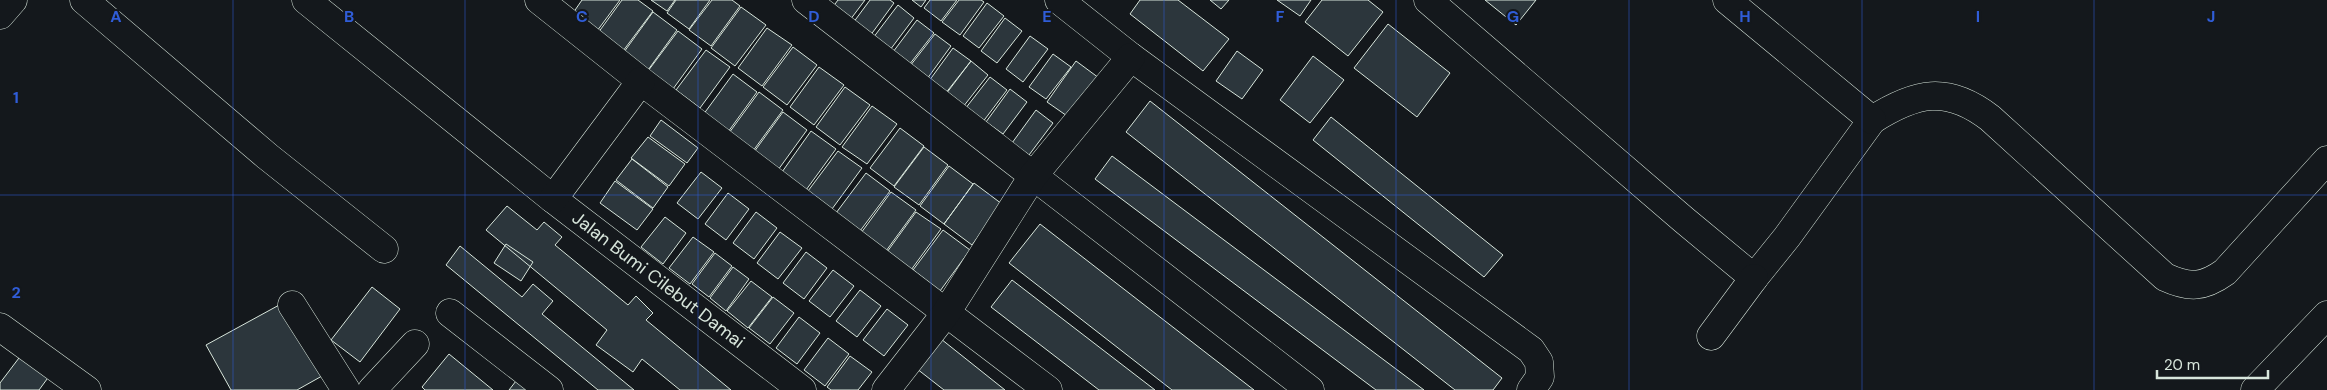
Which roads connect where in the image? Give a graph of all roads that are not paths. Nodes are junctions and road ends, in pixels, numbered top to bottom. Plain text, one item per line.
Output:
1 (13, 0) edge
2 (84, 0) edge
3 (306, 0) edge
4 (539, 0) edge
5 (806, 0) edge
6 (1059, 0) edge
7 (1428, 0) edge
8 (1727, 0) edge
9 (0, 16) edge
10 (1131, 57) junction
11 (641, 81) junction
12 (1872, 120) junction
13 (2327, 160) edge
14 (1033, 176) junction
15 (553, 199) junction
16 (384, 250) dead end
17 (1754, 278) junction
18 (292, 305) dead end
19 (450, 313) dead end
20 (946, 313) junction
21 (2327, 315) edge
22 (0, 327) edge
23 (1711, 336) dead end
24 (415, 344) dead end
25 (791, 386) edge
26 (87, 390) edge
27 (346, 390) edge
28 (372, 390) edge
29 (549, 390) edge
30 (886, 390) edge
31 (1048, 390) edge
32 (1310, 390) edge
33 (1531, 390) edge
34 (2255, 390) edge

1 - 9 street
2 - 16 street
3 - 15 street, Jalan Bumi Cilebut Damai
4 - 11 street
5 - 14 street
6 - 10 street
7 - 17 street
8 - 12 street
10 - 14 street
10 - 33 street
11 - 15 street
11 - 20 street
12 - 13 street
12 - 17 street
14 - 20 street
14 - 32 street
15 - 25 street, Jalan Bumi Cilebut Damai
17 - 23 street
18 - 27 street
19 - 29 street
20 - 30 street
20 - 31 street
21 - 34 street
22 - 26 street
24 - 28 street

